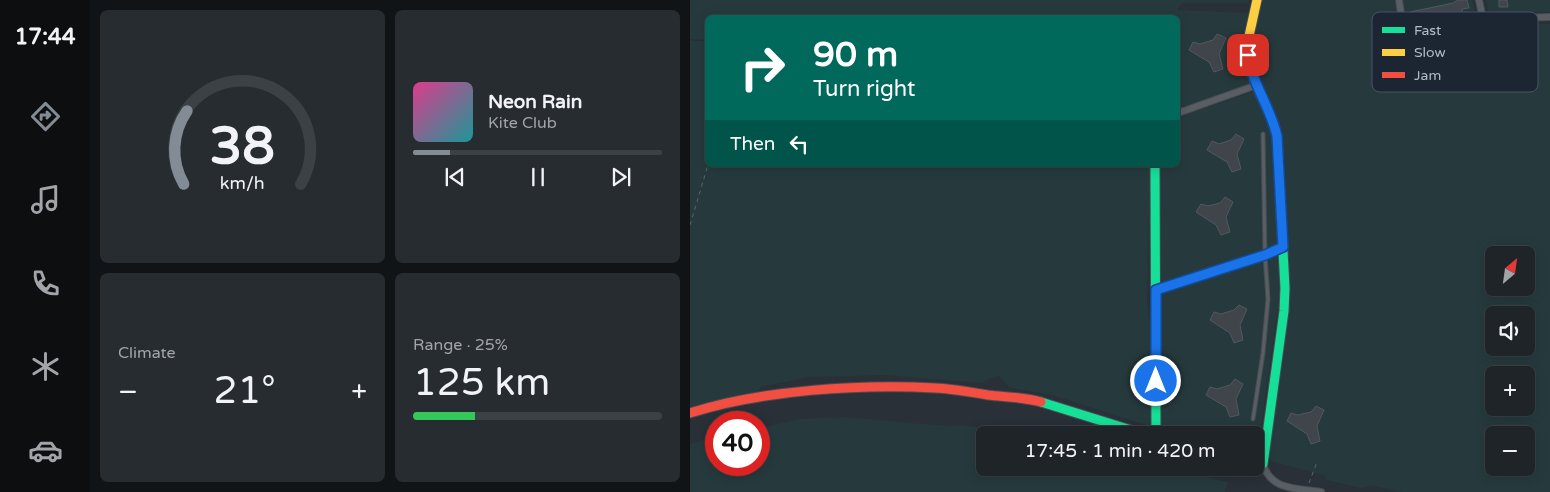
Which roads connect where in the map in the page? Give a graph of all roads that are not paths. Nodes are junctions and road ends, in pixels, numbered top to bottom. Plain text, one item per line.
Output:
1 (1257, 0) edge
2 (1257, 85) junction
3 (1180, 112) edge
4 (1263, 134) dead end
5 (1155, 167) edge
6 (1283, 247) junction
7 (1265, 255) junction
8 (1156, 290) junction
9 (690, 413) edge
10 (1253, 419) dead end
11 (1117, 426) edge
12 (1156, 426) edge
13 (1264, 432) edge
14 (1264, 470) edge
15 (1321, 492) edge

1 - 2 street
2 - 3 street
2 - 6 street
4 - 7 lane
5 - 8 street
6 - 7 lane
6 - 13 street
7 - 8 lane
7 - 10 lane
8 - 12 street
9 - 11 street
14 - 15 street

